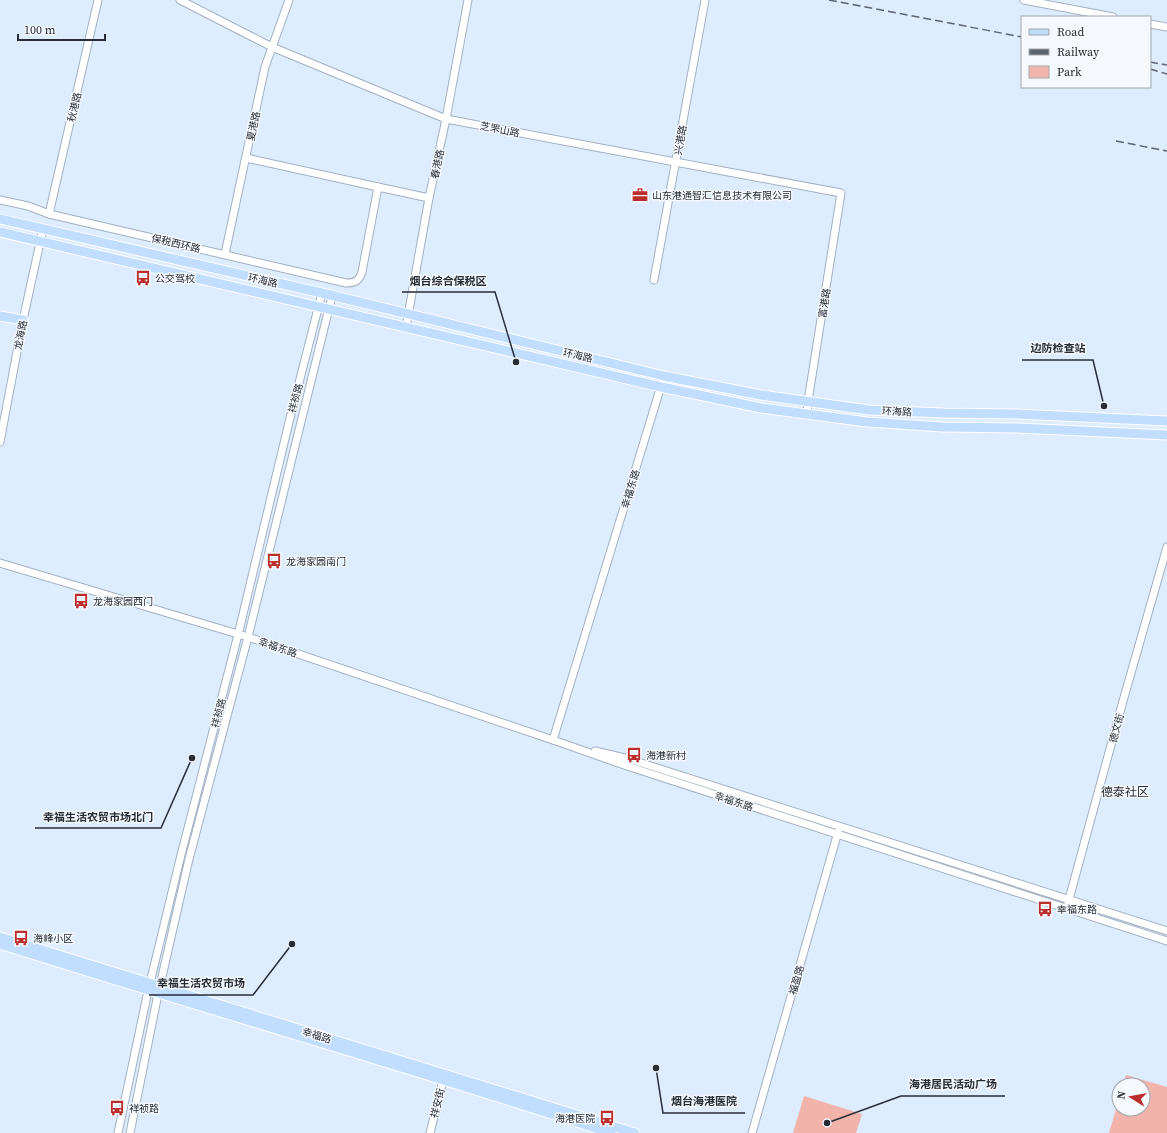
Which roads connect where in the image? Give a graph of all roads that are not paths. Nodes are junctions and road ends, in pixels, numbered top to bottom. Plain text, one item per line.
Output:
1 (98, 0) edge
2 (180, 0) edge
3 (289, 0) edge
4 (468, 0) edge
5 (705, 0) edge
6 (1024, 0) edge
7 (1108, 16) edge
8 (1151, 24) edge
9 (1167, 27) edge
10 (272, 47) junction
11 (446, 119) junction
12 (246, 158) junction
13 (676, 162) junction
14 (378, 187) junction
15 (841, 192) joint
16 (429, 198) junction
17 (0, 200) edge
18 (50, 214) junction
19 (0, 219) edge
20 (42, 229) junction
21 (0, 232) edge
22 (40, 241) junction
23 (225, 254) junction
24 (654, 280) dead end
25 (322, 294) junction
26 (332, 296) junction
27 (319, 306) junction
28 (329, 309) junction
29 (409, 315) junction
30 (0, 316) edge
31 (23, 320) junction
32 (406, 328) junction
33 (664, 376) junction
34 (661, 387) junction
35 (808, 401) junction
36 (807, 414) junction
37 (1167, 421) edge
38 (1167, 434) edge
39 (0, 442) edge
40 (1167, 547) edge
41 (0, 563) edge
42 (238, 635) junction
43 (248, 637) junction
44 (554, 740) junction
45 (840, 826) junction
46 (837, 835) junction
47 (1070, 900) junction
48 (1067, 909) junction
49 (1167, 931) edge
50 (0, 936) edge
51 (1167, 941) edge
52 (0, 944) edge
53 (149, 987) junction
54 (159, 990) junction
55 (444, 1076) junction
56 (118, 1133) edge
57 (130, 1133) edge
58 (430, 1133) edge
59 (610, 1133) edge
60 (635, 1133) edge
61 (752, 1133) edge

1 - 18 street, 秋港路
2 - 10 street, 芝罘山路
3 - 10 street, 夏港路
4 - 11 street, 春港路
5 - 13 street, 兴港路
6 - 7 street
8 - 9 street
10 - 11 street, 芝罘山路
10 - 12 street, 夏港路
11 - 13 street, 芝罘山路
11 - 16 street, 春港路
12 - 14 street
12 - 23 street, 夏港路
13 - 15 street, 芝罘山路
13 - 24 street, 兴港路
14 - 16 street
14 - 23 street, 保税西环路
15 - 35 street, 富港路
16 - 29 street, 春港路
17 - 18 street, 保税西环路
18 - 23 street, 保税西环路
19 - 20 main road, 环海路
20 - 22 street, 龙海路
20 - 25 main road, 环海路
21 - 22 main road, 环海路
22 - 27 main road, 环海路
22 - 31 street, 龙海路
25 - 26 main road, 环海路
25 - 27 street, 祥祯路
26 - 28 street, 祥祯路
26 - 29 main road, 环海路
27 - 28 main road, 环海路
27 - 42 street, 祥祯路
28 - 32 main road, 环海路
28 - 43 street, 祥祯路
29 - 32 street, 春港路
29 - 33 main road, 环海路
30 - 31 main road
31 - 39 street, 龙海路
32 - 34 main road, 环海路
33 - 34 street, 幸福东路
33 - 35 main road, 环海路
34 - 36 main road, 环海路
34 - 44 street, 幸福东路
35 - 36 street, 富港路
35 - 37 main road, 环海路
36 - 38 main road, 环海路
40 - 47 street, 德文街
41 - 42 street, 幸福东路
42 - 43 street, 幸福东路
42 - 53 street, 祥祯路
43 - 44 street, 幸福东路
43 - 54 street, 祥祯路
44 - 45 street, 幸福东路
44 - 46 street, 幸福东路
45 - 46 street, 福盈路
45 - 47 street, 幸福东路
46 - 48 street, 幸福东路
46 - 61 street, 福盈路
47 - 48 street, 德文街
47 - 49 street, 幸福东路
48 - 51 street, 幸福东路
50 - 53 main road, 幸福路
52 - 53 main road, 幸福路
53 - 54 main road, 幸福路
53 - 56 street, 祥祯路
54 - 55 main road, 幸福路
54 - 57 street, 祥祯路
55 - 58 street, 祥安街
55 - 59 main road, 幸福路
55 - 60 main road, 幸福路

